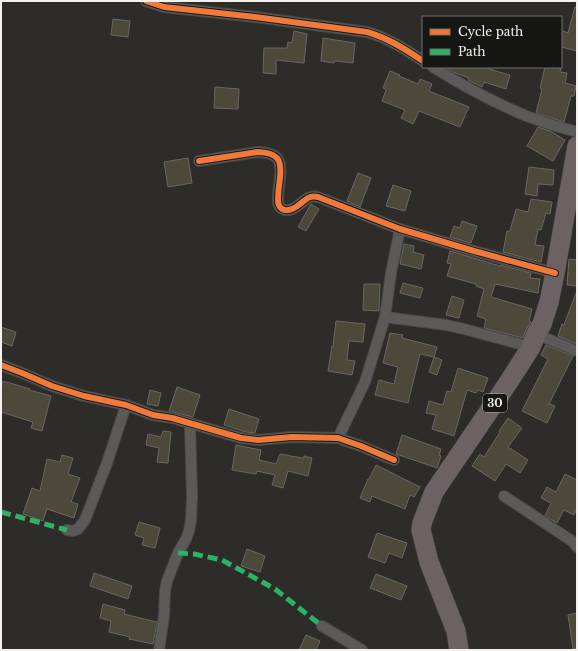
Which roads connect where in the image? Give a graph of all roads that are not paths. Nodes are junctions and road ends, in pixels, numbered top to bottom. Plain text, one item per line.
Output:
1 (146, 1) edge
2 (422, 60) edge
3 (435, 68) edge
4 (577, 132) edge
5 (577, 146) edge
6 (200, 161) dead end
7 (400, 229) junction
8 (555, 273) junction
9 (385, 317) junction
10 (533, 340) junction
11 (577, 351) edge
12 (1, 365) edge
13 (126, 405) junction
14 (190, 424) junction
15 (338, 438) junction
16 (394, 460) dead end
17 (504, 496) dead end
18 (67, 530) dead end
19 (577, 547) edge
20 (322, 626) dead end
21 (159, 650) edge
22 (362, 650) edge
23 (459, 650) edge

1 - 2 street
3 - 4 street
5 - 8 highway, 30
6 - 7 street
7 - 8 street
7 - 9 street
8 - 10 highway, 30
9 - 10 street
9 - 15 street
10 - 11 street
10 - 23 highway, 30
12 - 13 street
13 - 14 street
13 - 18 street
14 - 15 street
14 - 21 street
15 - 16 street
17 - 19 street
20 - 22 street

